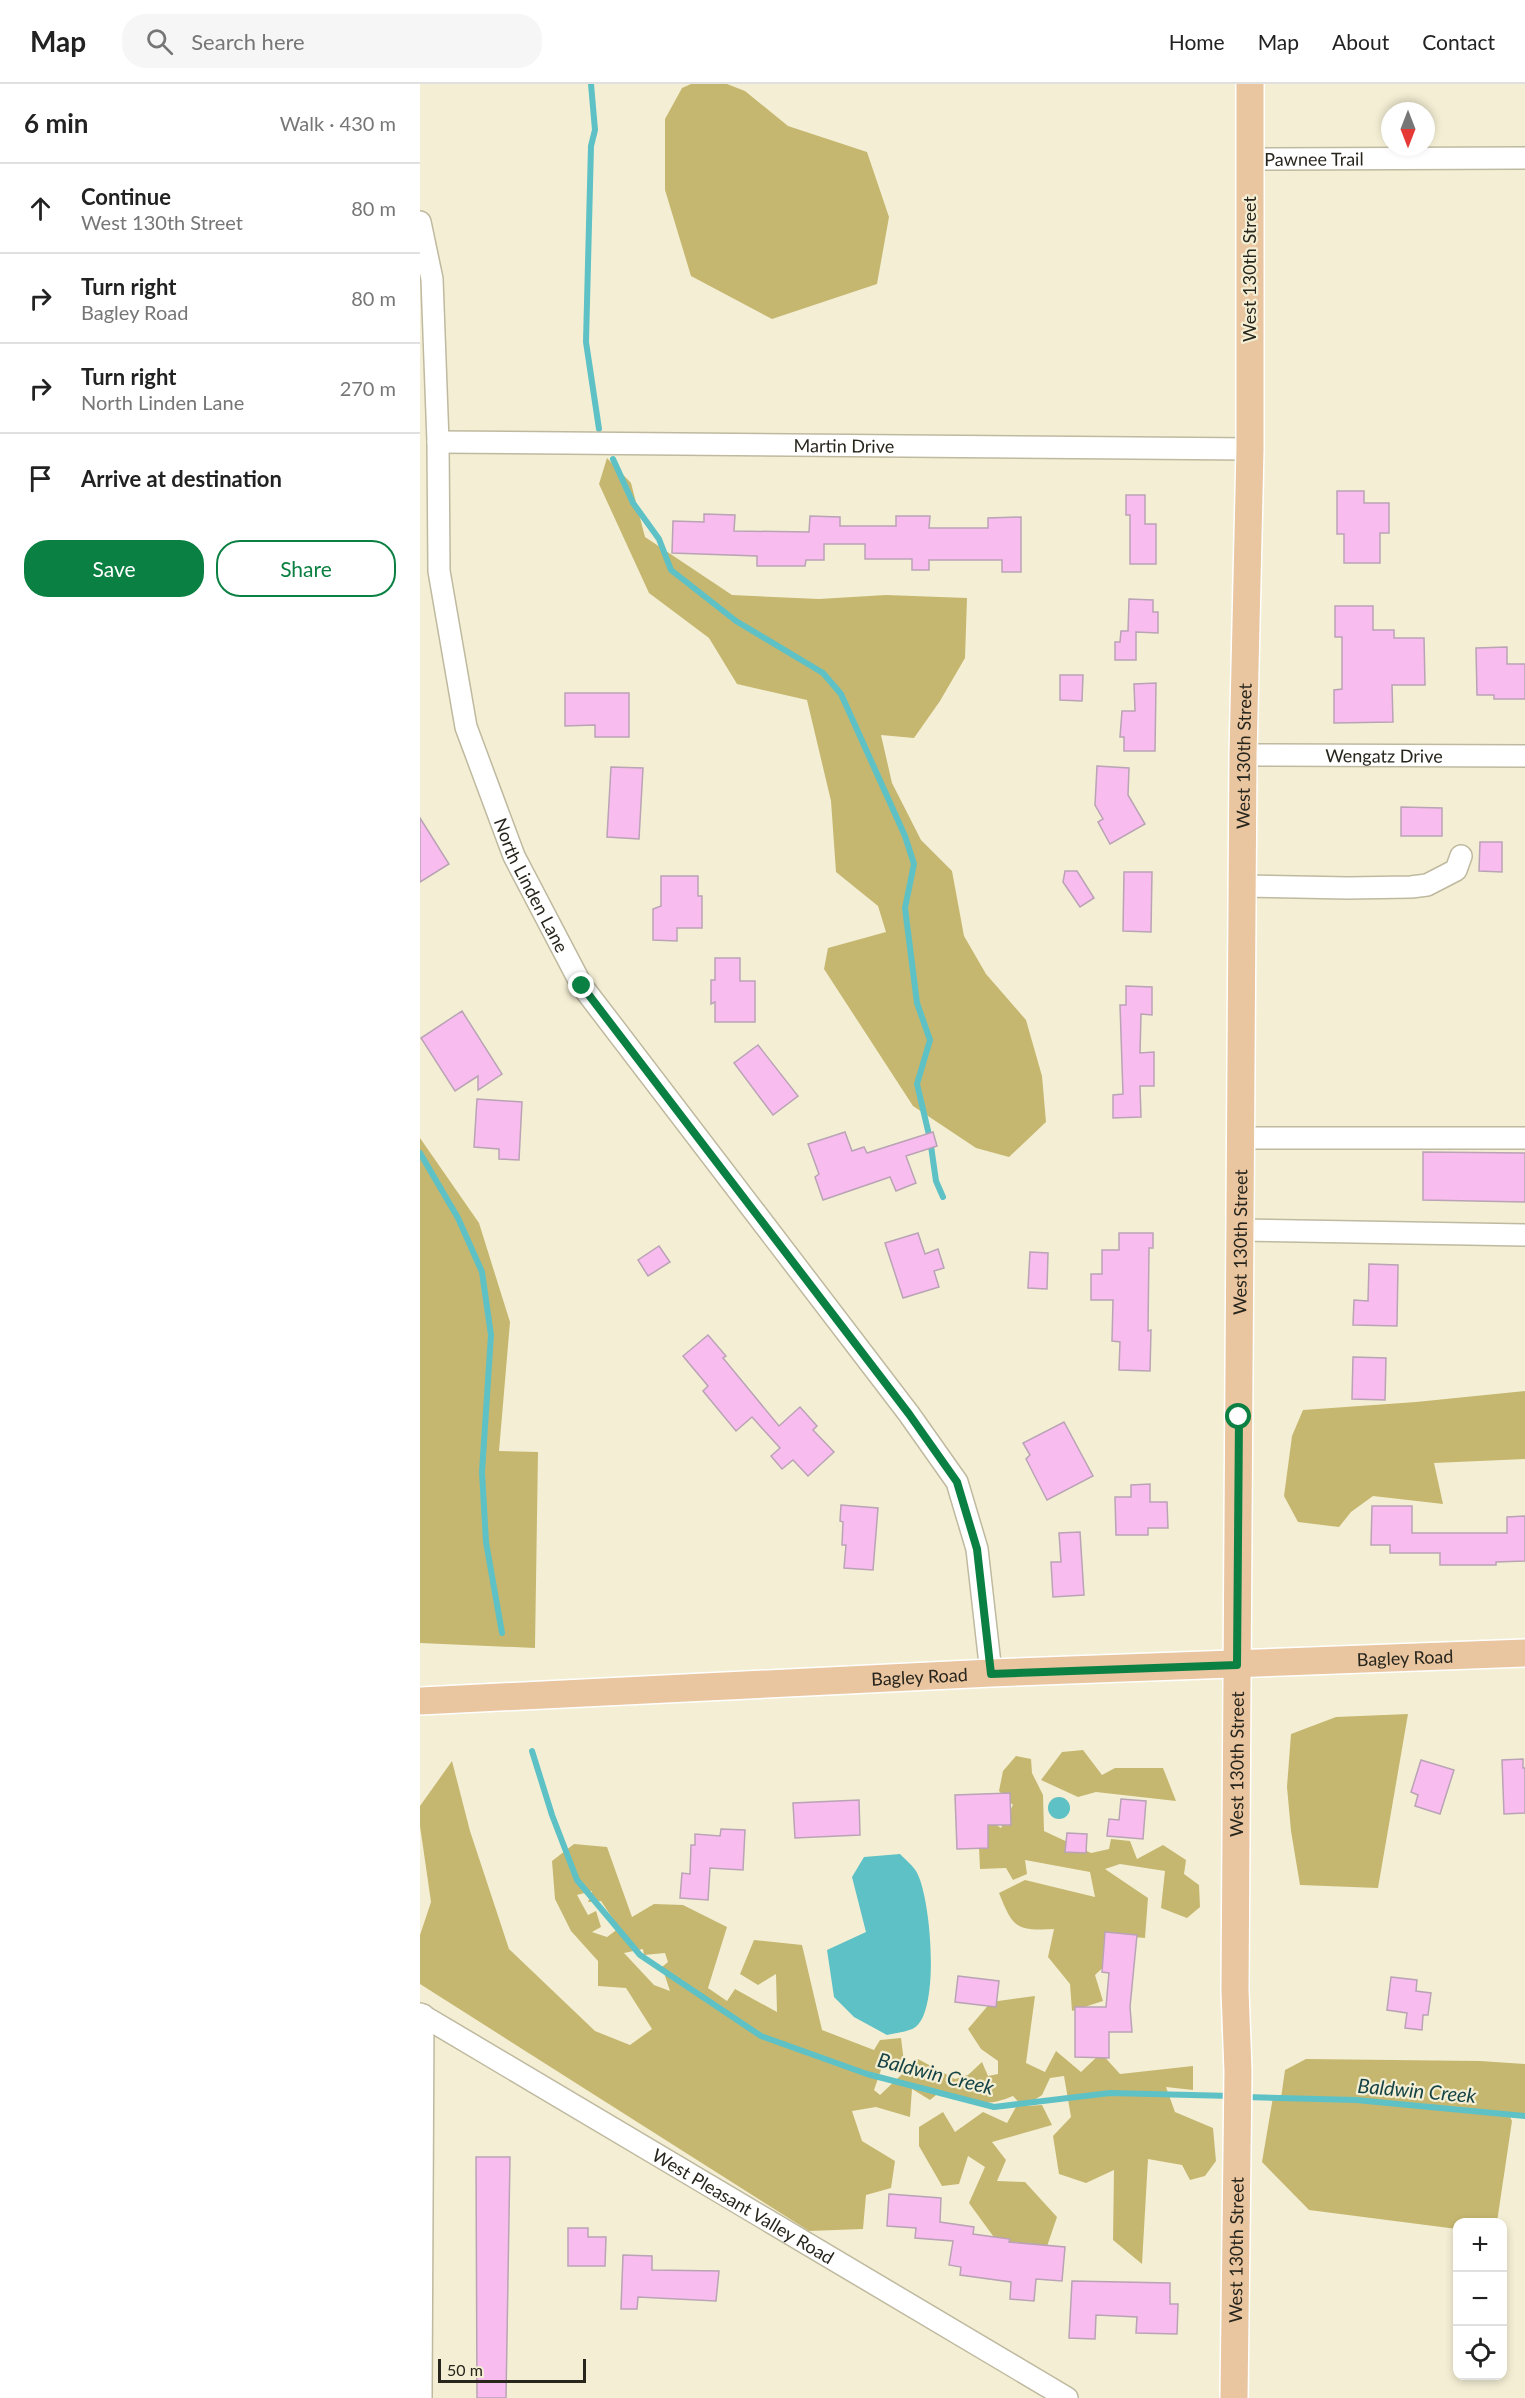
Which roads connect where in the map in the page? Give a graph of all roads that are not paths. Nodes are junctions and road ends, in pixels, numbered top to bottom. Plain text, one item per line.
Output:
1 (1250, 84) edge
2 (1525, 158) edge
3 (1248, 159) junction
4 (420, 222) edge
5 (438, 442) junction
6 (1250, 449) junction
7 (1244, 755) junction
8 (1525, 756) edge
9 (1461, 856) dead end
10 (1242, 886) junction
11 (1241, 1138) junction
12 (1525, 1138) edge
13 (1240, 1230) junction
14 (1525, 1235) edge
15 (1525, 1653) edge
16 (1237, 1665) junction
17 (991, 1674) junction
18 (420, 1701) edge
19 (421, 2014) edge
20 (421, 2398) edge
21 (1067, 2398) edge
22 (1234, 2398) edge

1 - 3 main road, West 130th Street
2 - 3 street, Pawnee Trail
3 - 6 main road, West 130th Street
4 - 5 street, North Linden Lane
5 - 6 street, Martin Drive
5 - 17 street, North Linden Lane
6 - 7 main road, West 130th Street
7 - 8 street, Wengatz Drive
7 - 10 main road, West 130th Street
9 - 10 street
10 - 11 main road, West 130th Street
11 - 12 street
11 - 13 main road, West 130th Street
13 - 14 street
13 - 16 main road, West 130th Street
15 - 16 main road, Bagley Road
16 - 17 main road, Bagley Road
16 - 22 main road, West 130th Street
17 - 18 main road, Bagley Road
19 - 20 street
19 - 21 street, West Pleasant Valley Road

